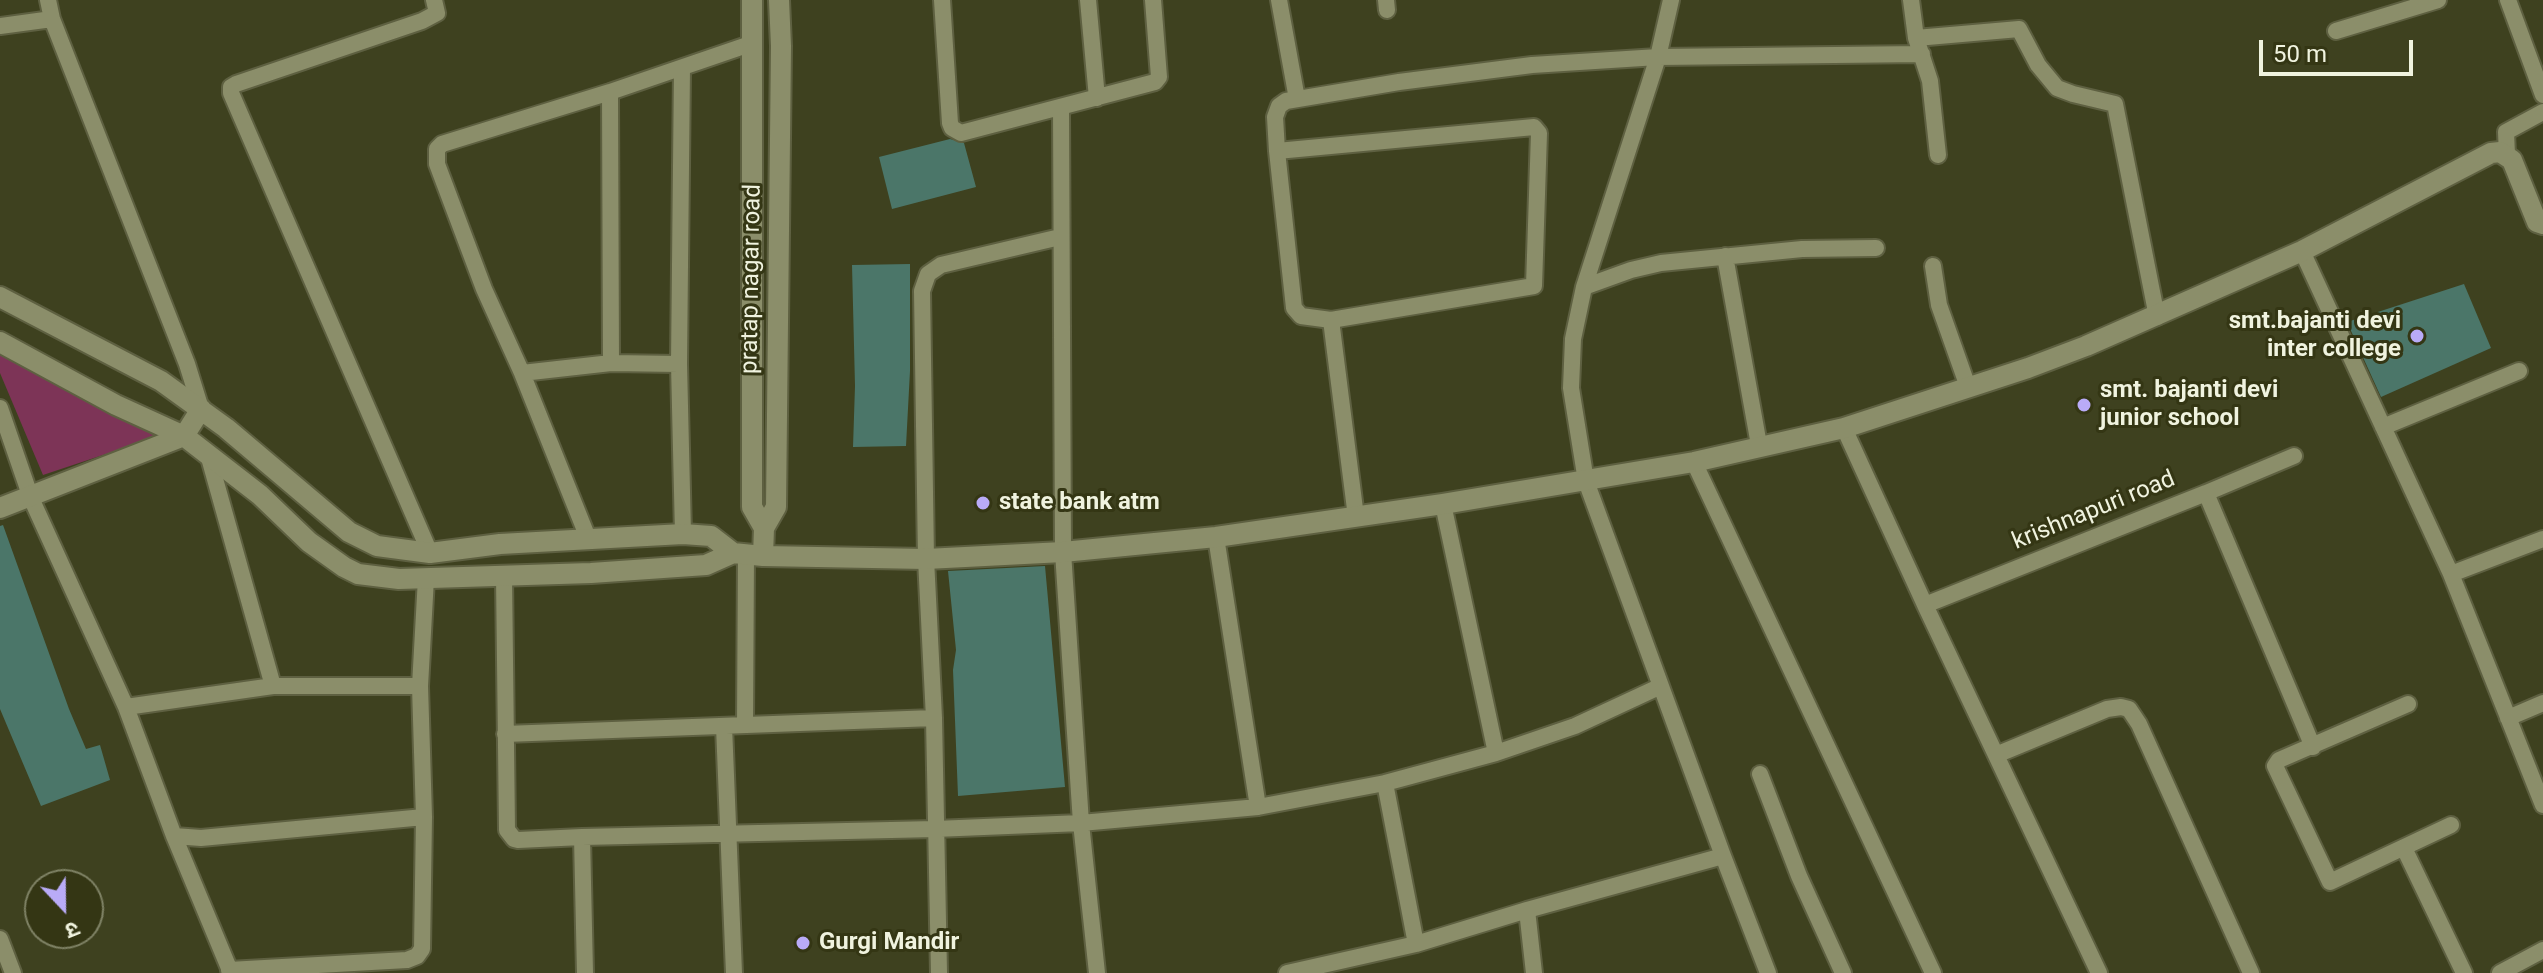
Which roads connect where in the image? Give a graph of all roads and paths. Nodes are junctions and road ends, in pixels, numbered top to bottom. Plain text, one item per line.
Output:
1 (48, 0) edge
2 (434, 0) edge
3 (752, 0) edge
4 (779, 0) edge
5 (942, 0) edge
6 (1088, 0) edge
7 (1153, 0) edge
8 (1279, 0) edge
9 (1671, 0) edge
10 (1911, 0) edge
11 (2438, 0) edge
12 (2508, 0) edge
13 (52, 19) junction
14 (0, 26) edge
15 (2336, 31) dead end
16 (753, 43) junction
17 (1919, 46) junction
18 (1658, 57) junction
19 (682, 68) junction
20 (610, 92) junction
21 (2543, 95) edge
22 (1097, 98) junction
23 (1297, 99) junction
24 (1061, 108) junction
25 (2543, 112) edge
26 (1277, 151) junction
27 (1938, 155) dead end
28 (2507, 155) junction
29 (2541, 228) edge
30 (1060, 237) junction
31 (1876, 248) dead end
32 (2302, 251) junction
33 (1725, 256) junction
34 (1933, 266) dead end
35 (1584, 287) junction
36 (0, 297) edge
37 (2157, 317) junction
38 (1331, 320) junction
39 (0, 342) edge
40 (611, 363) junction
41 (679, 364) junction
42 (2519, 371) dead end
43 (522, 373) junction
44 (1968, 387) junction
45 (0, 408) edge
46 (201, 409) junction
47 (2383, 427) junction
48 (1844, 428) junction
49 (184, 436) junction
50 (1759, 445) junction
51 (208, 454) junction
52 (2294, 456) dead end
53 (1694, 462) junction
54 (1586, 481) junction
55 (2206, 493) junction
56 (31, 498) junction
57 (1443, 504) junction
58 (0, 508) edge
59 (1356, 517) junction
60 (764, 528) junction
61 (683, 534) junction
62 (1216, 537) junction
63 (588, 538) junction
64 (2543, 539) edge
65 (1063, 552) junction
66 (430, 553) junction
67 (747, 555) junction
68 (926, 559) junction
69 (2451, 574) junction
70 (504, 575) junction
71 (426, 578) junction
72 (1925, 605) junction
73 (273, 686) junction
74 (420, 686) junction
75 (1661, 686) junction
76 (2543, 703) edge
77 (2408, 704) dead end
78 (126, 707) junction
79 (934, 718) junction
80 (2508, 718) junction
81 (745, 725) junction
82 (724, 726) junction
83 (505, 734) junction
84 (2313, 747) junction
85 (1496, 753) junction
86 (1996, 755) junction
87 (1760, 774) dead end
88 (1385, 783) junction
89 (2543, 805) edge
90 (1258, 807) junction
91 (424, 817) junction
92 (1081, 823) junction
93 (2451, 825) dead end
94 (935, 829) junction
95 (729, 833) junction
96 (174, 836) junction
97 (582, 837) junction
98 (2404, 848) junction
99 (1723, 856) junction
100 (1527, 910) junction
101 (0, 939) edge
102 (1416, 944) junction
103 (2543, 950) edge
104 (230, 972) edge
105 (13, 973) edge
106 (585, 973) edge
107 (734, 973) edge
108 (939, 973) edge
109 (1097, 973) edge
110 (1287, 973) edge
111 (1534, 973) edge
112 (1768, 973) edge
113 (1843, 973) edge
114 (1933, 973) edge
115 (2099, 973) edge
116 (2251, 973) edge
117 (2464, 973) edge
118 (2500, 973) edge

1 - 13 street
2 - 66 street
3 - 16 street
4 - 60 street, pratap nagar road
5 - 24 street
6 - 22 street
7 - 22 street
8 - 23 street
9 - 18 street
10 - 17 street
11 - 15 street
12 - 21 street
13 - 14 street
13 - 46 street
16 - 19 street
16 - 60 street
17 - 18 street
17 - 27 street
17 - 37 street
18 - 23 street
18 - 35 street
19 - 20 street
19 - 41 street
20 - 40 street
20 - 43 street
22 - 24 street
23 - 26 street
24 - 30 street
25 - 28 street
26 - 38 street
26 - 38 street
28 - 29 street
28 - 32 street
30 - 65 street
30 - 68 street
31 - 33 street
32 - 37 street
32 - 47 street
33 - 35 street
33 - 50 street
34 - 44 street
35 - 54 street
36 - 46 street
37 - 44 street
38 - 59 street
39 - 49 street
40 - 41 street
40 - 43 street
41 - 61 street
42 - 47 street
43 - 63 street
44 - 48 street
45 - 56 street
46 - 49 street
46 - 66 street
47 - 69 street
48 - 50 street
48 - 72 street
49 - 51 street
49 - 56 street
50 - 53 street
51 - 71 street
51 - 73 street
52 - 55 street
53 - 54 street
53 - 114 street
54 - 57 street
54 - 75 street
55 - 72 street, krishnapuri road
55 - 84 street, krishnapuri road
56 - 58 street
56 - 78 street
57 - 59 street
57 - 85 street
59 - 62 street
60 - 67 street, pratap nagar road
61 - 63 street
61 - 67 street
62 - 65 street
62 - 90 street
63 - 66 street
64 - 69 street
65 - 68 street
65 - 92 street
67 - 68 street
67 - 70 street
67 - 81 street
68 - 79 street
69 - 80 street
70 - 71 street
70 - 83 street
71 - 74 street
72 - 86 street
73 - 74 street
73 - 78 street
74 - 91 street
75 - 85 street
75 - 99 street
76 - 80 street
77 - 84 street
78 - 96 street
79 - 81 street
79 - 94 street
80 - 89 street
81 - 82 street
82 - 83 street
82 - 95 street
83 - 97 street
84 - 98 street
85 - 88 street
86 - 115 street
86 - 116 street
87 - 113 street
88 - 90 street
88 - 102 street
90 - 92 street
91 - 96 street
91 - 104 street
92 - 94 street
92 - 109 street
93 - 98 street
94 - 95 street
94 - 108 street
95 - 97 street
95 - 107 street
96 - 104 street
97 - 106 street
98 - 117 street
99 - 100 street
99 - 112 street
100 - 102 street
100 - 111 street
101 - 105 street
102 - 110 street
103 - 118 street

